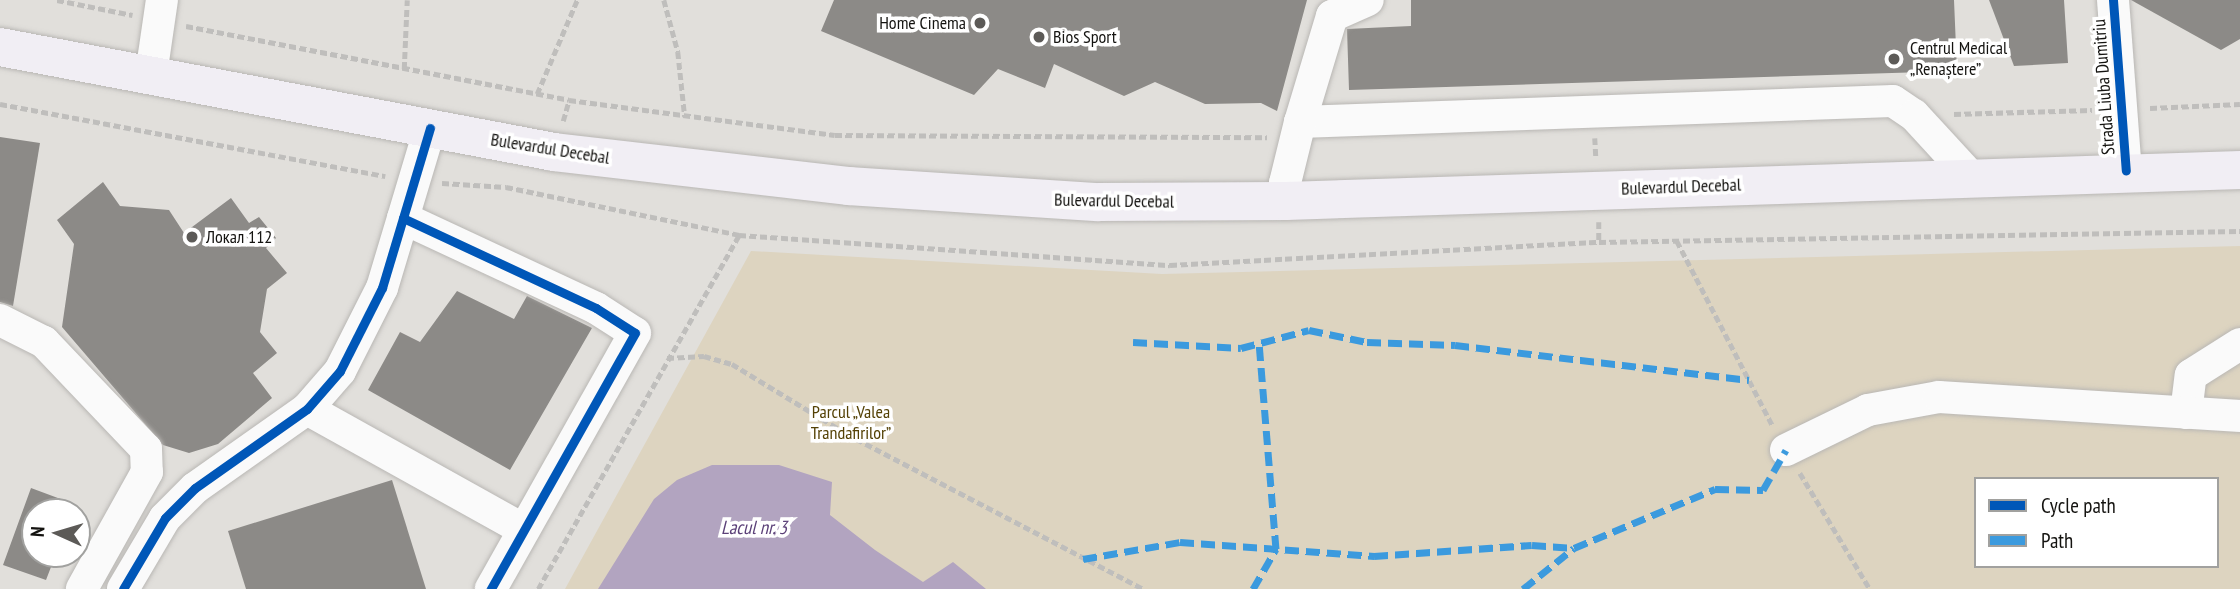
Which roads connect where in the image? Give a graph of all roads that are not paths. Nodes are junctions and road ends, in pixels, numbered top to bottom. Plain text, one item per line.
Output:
1 (1368, 0) edge
2 (2113, 0) edge
3 (1329, 8) edge
4 (160, 10) edge
5 (0, 47) edge
6 (151, 75) junction
7 (1300, 122) junction
8 (430, 128) junction
9 (2240, 170) edge
10 (2126, 171) junction
11 (1971, 177) junction
12 (1286, 201) junction
13 (403, 218) junction
14 (0, 320) edge
15 (2240, 344) edge
16 (307, 409) junction
17 (2186, 413) junction
18 (2240, 416) edge
19 (1786, 450) road end
20 (524, 530) junction
21 (82, 589) edge
22 (123, 589) edge
23 (491, 589) edge

1 - 3 street
2 - 10 street, Strada Liuba Dumitriu
3 - 7 street
4 - 6 street
5 - 6 main road, Bulevardul Decebal
6 - 8 main road, Bulevardul Decebal
7 - 11 street
7 - 12 street
8 - 12 main road, Bulevardul Decebal
8 - 13 street
9 - 10 main road, Bulevardul Decebal
10 - 11 main road, Bulevardul Decebal
11 - 12 main road, Bulevardul Decebal
13 - 16 street
13 - 20 street
14 - 21 street
15 - 17 street
16 - 20 street
16 - 22 street
17 - 18 street
17 - 19 street
20 - 23 street

